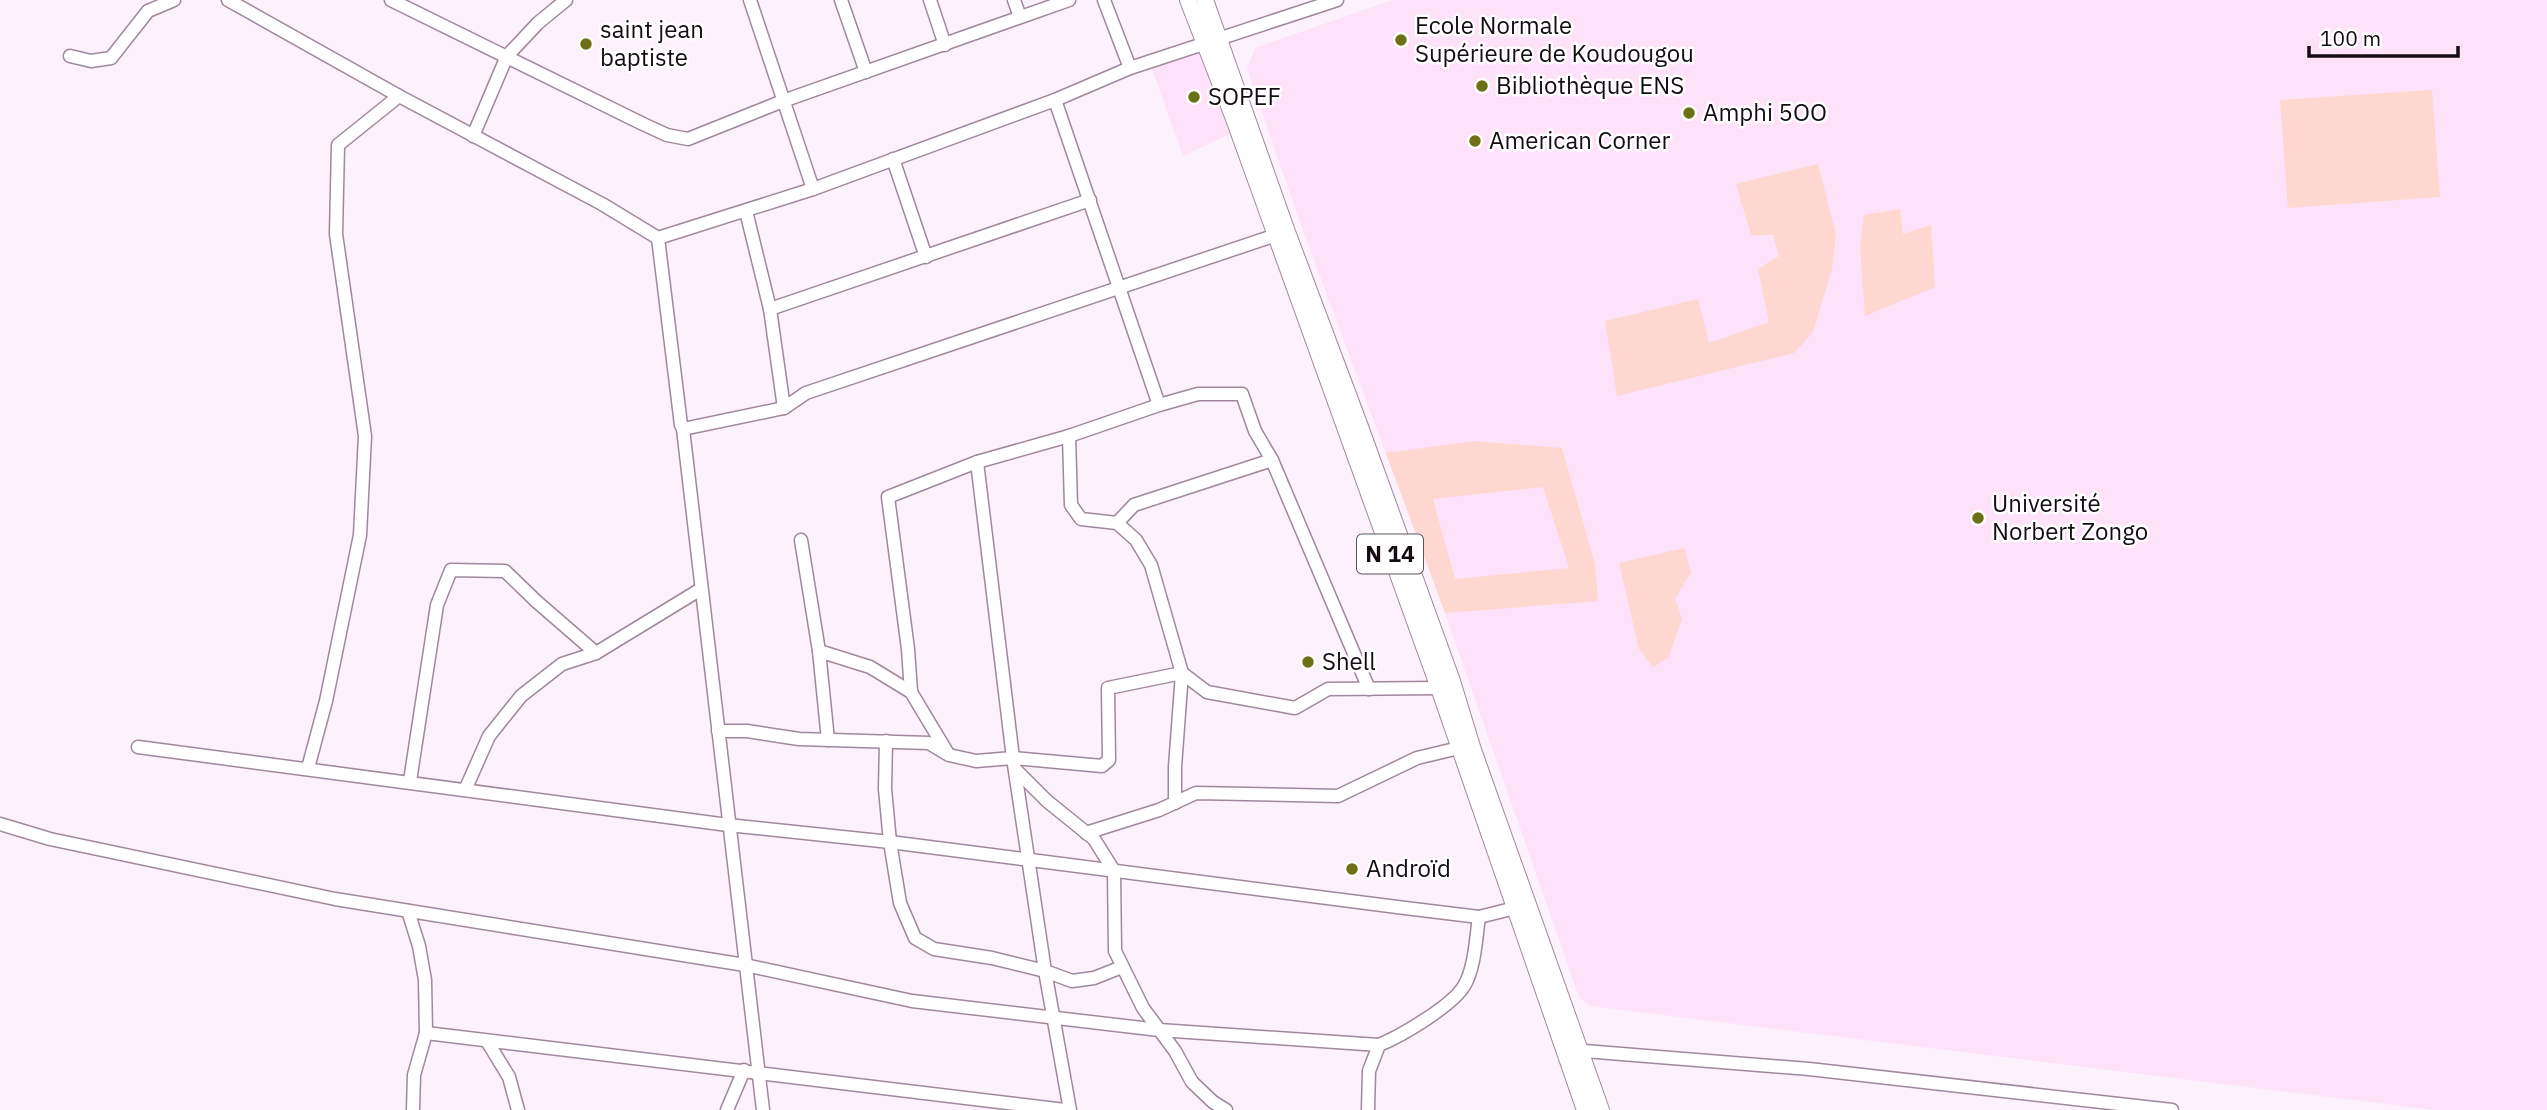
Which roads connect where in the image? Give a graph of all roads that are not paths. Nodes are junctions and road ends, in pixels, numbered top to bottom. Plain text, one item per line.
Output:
1 (174, 0) edge
2 (228, 0) edge
3 (391, 0) edge
4 (566, 0) edge
5 (750, 0) edge
6 (841, 0) edge
7 (930, 0) edge
8 (1014, 0) edge
9 (1069, 0) edge
10 (1104, 0) edge
11 (1188, 0) edge
12 (1205, 0) edge
13 (1337, 0) edge
14 (248, 5) edge
15 (1020, 17) junction
16 (1212, 42) junction
17 (944, 45) junction
18 (70, 56) dead end
19 (507, 56) junction
20 (1130, 68) junction
21 (866, 72) junction
22 (399, 96) junction
23 (1055, 100) junction
24 (783, 101) junction
25 (473, 136) junction
26 (893, 159) junction
27 (813, 189) junction
28 (1090, 200) junction
29 (746, 211) junction
30 (1276, 235) junction
31 (658, 238) junction
32 (926, 257) junction
33 (1119, 286) junction
34 (770, 309) junction
35 (1159, 405) junction
36 (785, 408) junction
37 (683, 429) junction
38 (1069, 436) junction
39 (1272, 460) junction
40 (977, 462) junction
41 (1117, 523) junction
42 (801, 540) dead end
43 (701, 589) junction
44 (819, 651) junction
45 (596, 653) junction
46 (1182, 673) junction
47 (1438, 688) junction
48 (1369, 689) junction
49 (911, 692) junction
50 (718, 732) junction
51 (828, 740) junction
52 (886, 741) junction
53 (138, 747) dead end
54 (1459, 748) junction
55 (949, 755) junction
56 (1014, 764) junction
57 (308, 768) junction
58 (410, 781) junction
59 (466, 788) junction
60 (1174, 803) junction
61 (0, 824) edge
62 (728, 824) junction
63 (1087, 833) junction
64 (890, 842) junction
65 (1030, 860) junction
66 (1114, 871) junction
67 (1515, 908) junction
68 (408, 911) junction
69 (1479, 917) junction
70 (745, 965) junction
71 (1122, 967) junction
72 (1045, 971) junction
73 (1055, 1017) junction
74 (1159, 1030) junction
75 (426, 1033) junction
76 (487, 1041) junction
77 (1379, 1045) junction
78 (1573, 1050) junction
79 (744, 1070) junction
80 (757, 1073) junction
81 (2091, 1105) edge
82 (413, 1110) edge
83 (518, 1110) edge
84 (727, 1110) edge
85 (763, 1110) edge
86 (1068, 1110) edge
87 (1226, 1110) edge
88 (1367, 1110) edge
89 (1585, 1110) edge
90 (1601, 1110) edge
91 (2172, 1110) edge

1 - 18 street
2 - 14 street
3 - 19 street
4 - 19 street
5 - 24 street
6 - 21 street
7 - 17 street
8 - 15 street
9 - 15 street
10 - 20 street
11 - 16 main road, N 14
12 - 16 main road, N 14
13 - 16 street
14 - 22 street
15 - 17 street
16 - 20 street
16 - 30 main road, N 14
16 - 78 main road, N 14
17 - 21 street
19 - 24 street
19 - 25 street
20 - 23 street
21 - 24 street
22 - 25 street
22 - 57 street
23 - 26 street
23 - 28 street
24 - 27 street
25 - 31 street
26 - 27 street
26 - 32 street
27 - 29 street
28 - 32 street
28 - 33 street
29 - 31 street
29 - 34 street
30 - 33 street
30 - 47 main road, N 14
31 - 37 street
32 - 34 street
33 - 35 street
33 - 36 street
34 - 36 street
35 - 38 street
35 - 39 street
36 - 37 street
37 - 43 street
38 - 40 street
38 - 41 street
39 - 41 street
39 - 48 street
40 - 49 street
40 - 56 street
41 - 46 street
42 - 44 street
43 - 45 street
43 - 50 street
44 - 49 street
44 - 51 street
45 - 58 street
45 - 59 street
46 - 48 street
46 - 56 street
46 - 60 street
47 - 48 street
47 - 54 main road, N 14
49 - 55 street
50 - 51 street
50 - 62 street
51 - 52 street
52 - 55 street
52 - 64 street
53 - 57 street
54 - 60 street
54 - 67 main road, N 14
55 - 56 street
56 - 63 street
56 - 65 street
57 - 58 street
58 - 59 street
59 - 62 street
60 - 63 street
61 - 68 street
62 - 64 street
62 - 70 street
63 - 66 street
64 - 65 street
64 - 72 street
65 - 66 street
65 - 72 street
66 - 69 street
66 - 71 street
67 - 69 street
67 - 78 main road, N 14
68 - 70 street
68 - 75 street
69 - 77 street
70 - 73 street
70 - 80 street
71 - 72 street
71 - 74 street
72 - 73 street
73 - 74 street
73 - 86 street
74 - 77 street
74 - 87 street
75 - 76 street
75 - 82 street
76 - 79 street
76 - 83 street
77 - 88 street
78 - 81 street
78 - 89 main road, N 14
78 - 90 main road, N 14
79 - 80 street
79 - 84 street
80 - 85 street
80 - 86 street
81 - 91 street

